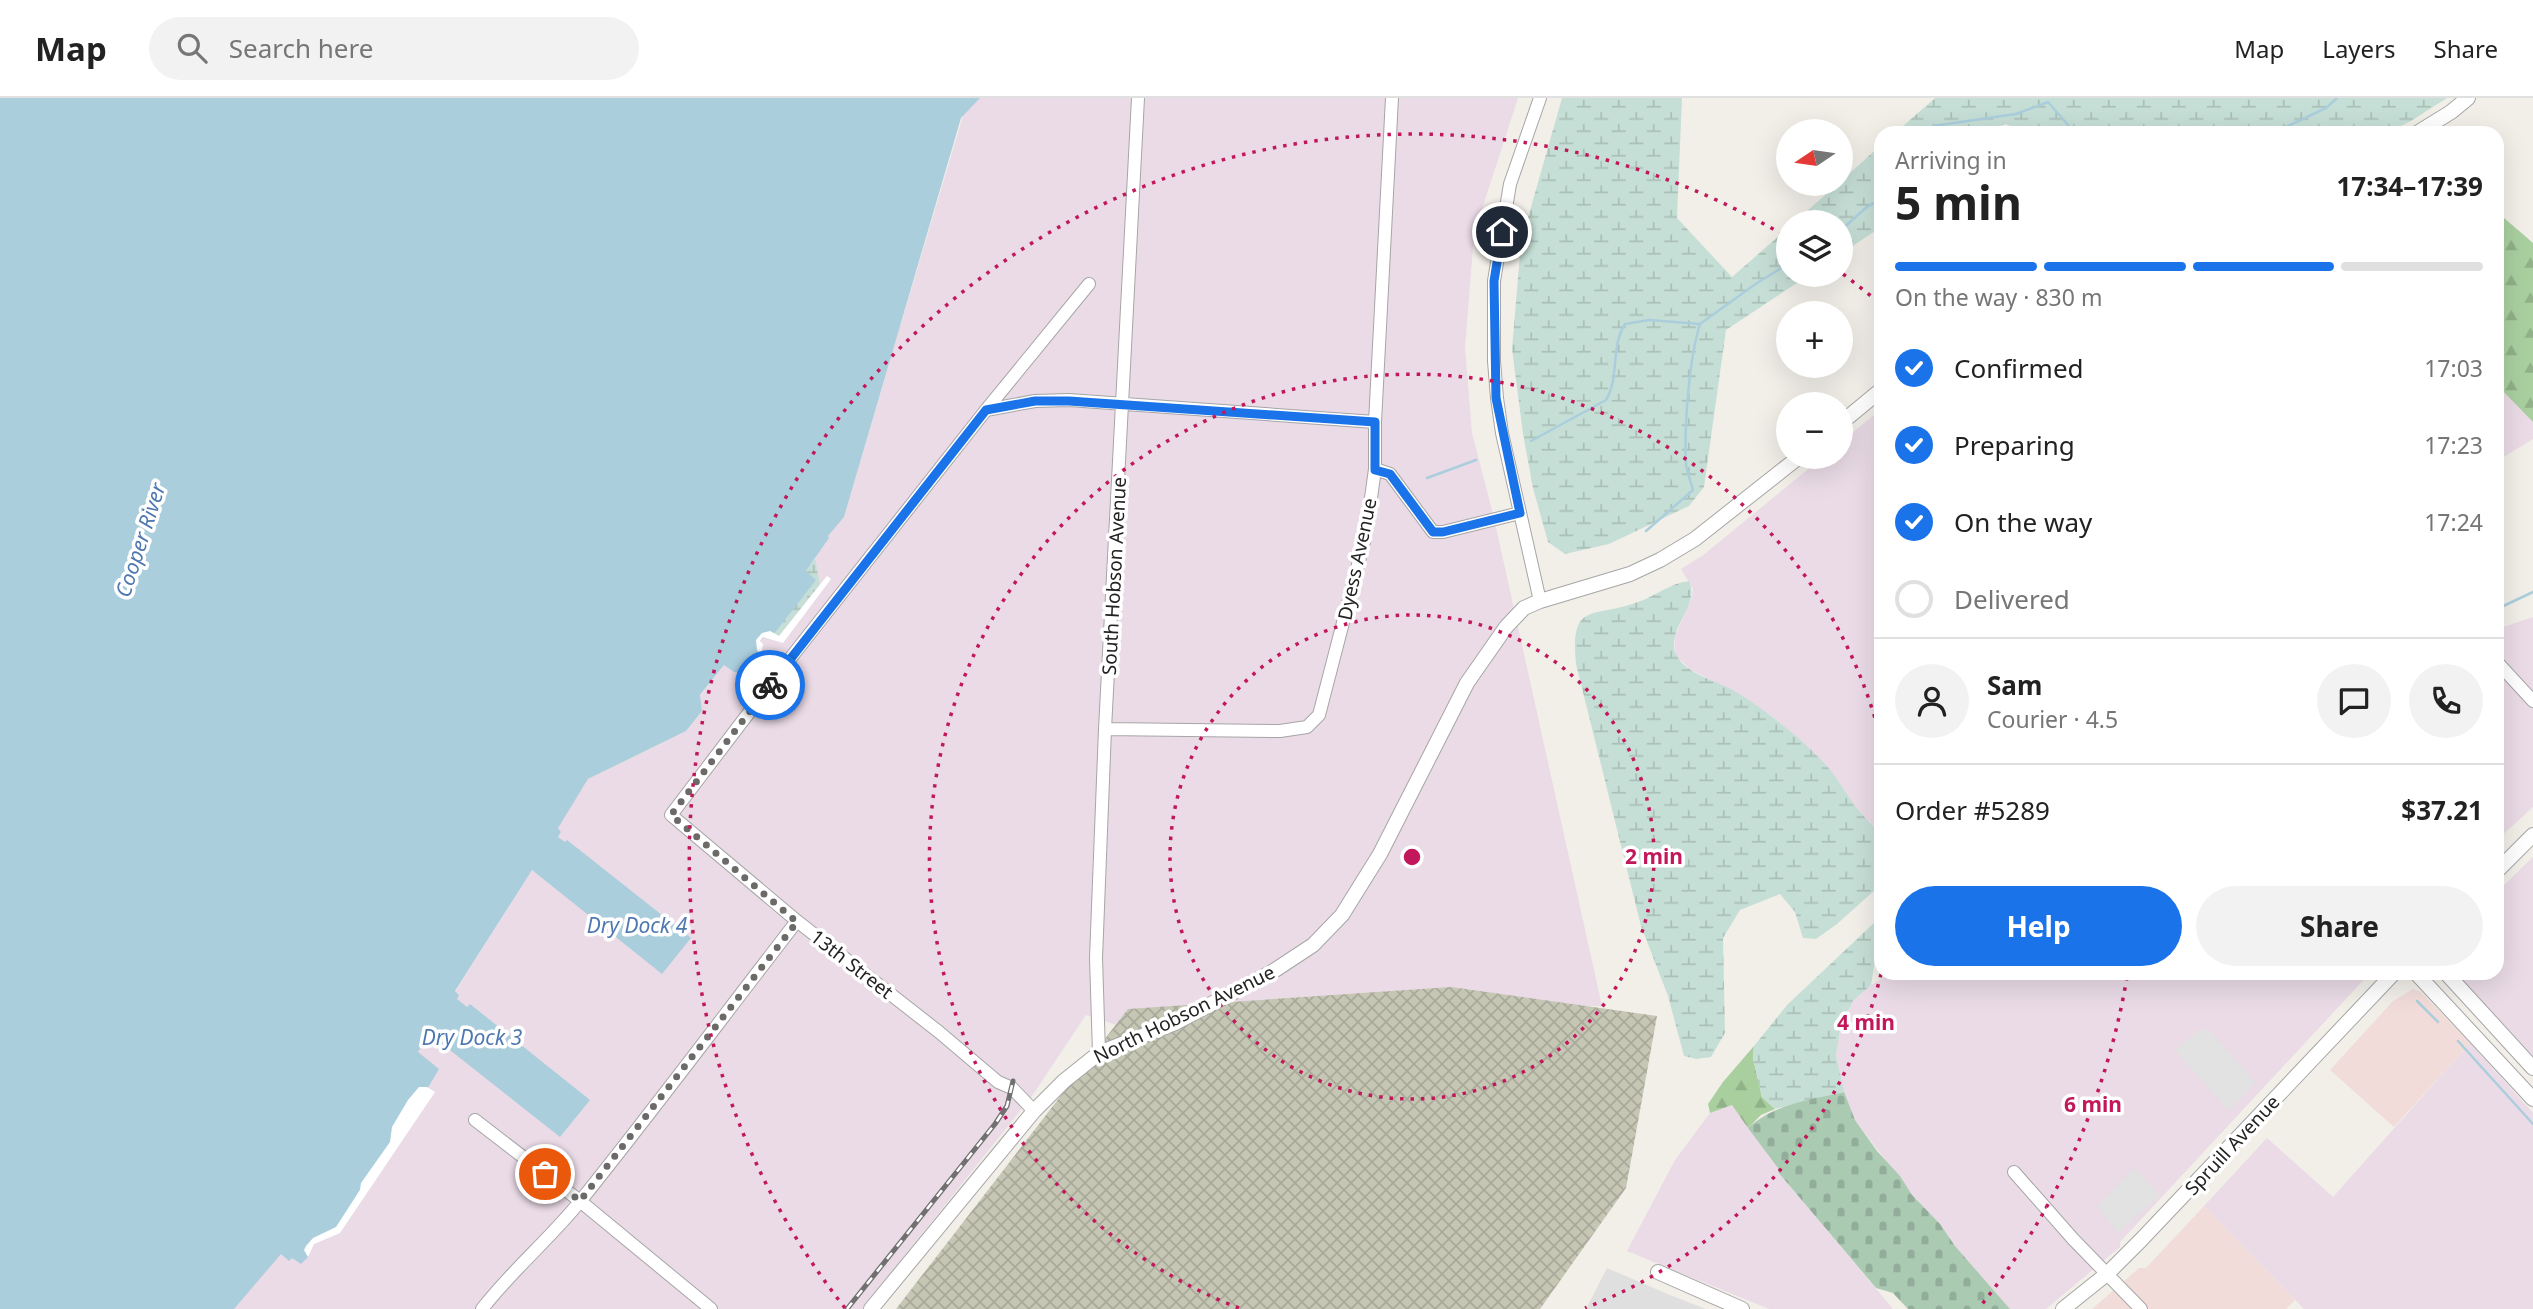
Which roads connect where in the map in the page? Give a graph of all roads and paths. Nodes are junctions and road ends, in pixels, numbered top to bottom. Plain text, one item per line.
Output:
1 (1138, 98) edge
2 (1392, 98) edge
3 (1540, 98) edge
4 (2468, 98) edge
5 (2428, 126) edge
6 (1089, 284) dead end
7 (1874, 396) edge
8 (1123, 405) junction
9 (986, 410) junction
10 (1853, 413) edge
11 (1375, 422) junction
12 (1784, 469) edge
13 (1375, 470) junction
14 (1520, 513) junction
15 (1540, 601) junction
16 (2504, 670) edge
17 (2533, 701) edge
18 (1105, 729) junction
19 (2533, 835) edge
20 (2504, 864) edge
21 (797, 922) junction
22 (2387, 980) edge
23 (2422, 980) edge
24 (2452, 980) edge
25 (1099, 1053) junction
26 (2533, 1068) edge
27 (2533, 1099) edge
28 (1034, 1111) junction
29 (475, 1119) dead end
30 (2014, 1172) dead end
31 (580, 1201) junction
32 (1658, 1272) dead end
33 (2108, 1273) junction
34 (482, 1309) edge
35 (711, 1309) edge
36 (871, 1309) edge
37 (1742, 1309) edge
38 (2063, 1309) edge
39 (2141, 1309) edge

1 - 8 street, South Hobson Avenue
2 - 11 street, Dyess Avenue
3 - 14 street
4 - 5 street
6 - 9 street
7 - 10 street
8 - 9 street
8 - 11 street
8 - 18 street, South Hobson Avenue
9 - 21 street, 13th Street
11 - 13 street, Dyess Avenue
12 - 15 street, North Hobson Avenue
13 - 14 street
13 - 18 street, Dyess Avenue
14 - 15 street
15 - 25 street, North Hobson Avenue
16 - 17 street
18 - 25 street, South Hobson Avenue
19 - 20 street
21 - 28 street, 13th Street
21 - 31 street
22 - 33 street, Spruill Avenue
23 - 27 street
24 - 26 street
25 - 28 street, North Hobson Avenue
28 - 36 street, North Hobson Avenue
29 - 31 street
30 - 33 street
31 - 34 street
31 - 35 street
32 - 37 street
33 - 38 street, Spruill Avenue
33 - 39 street

